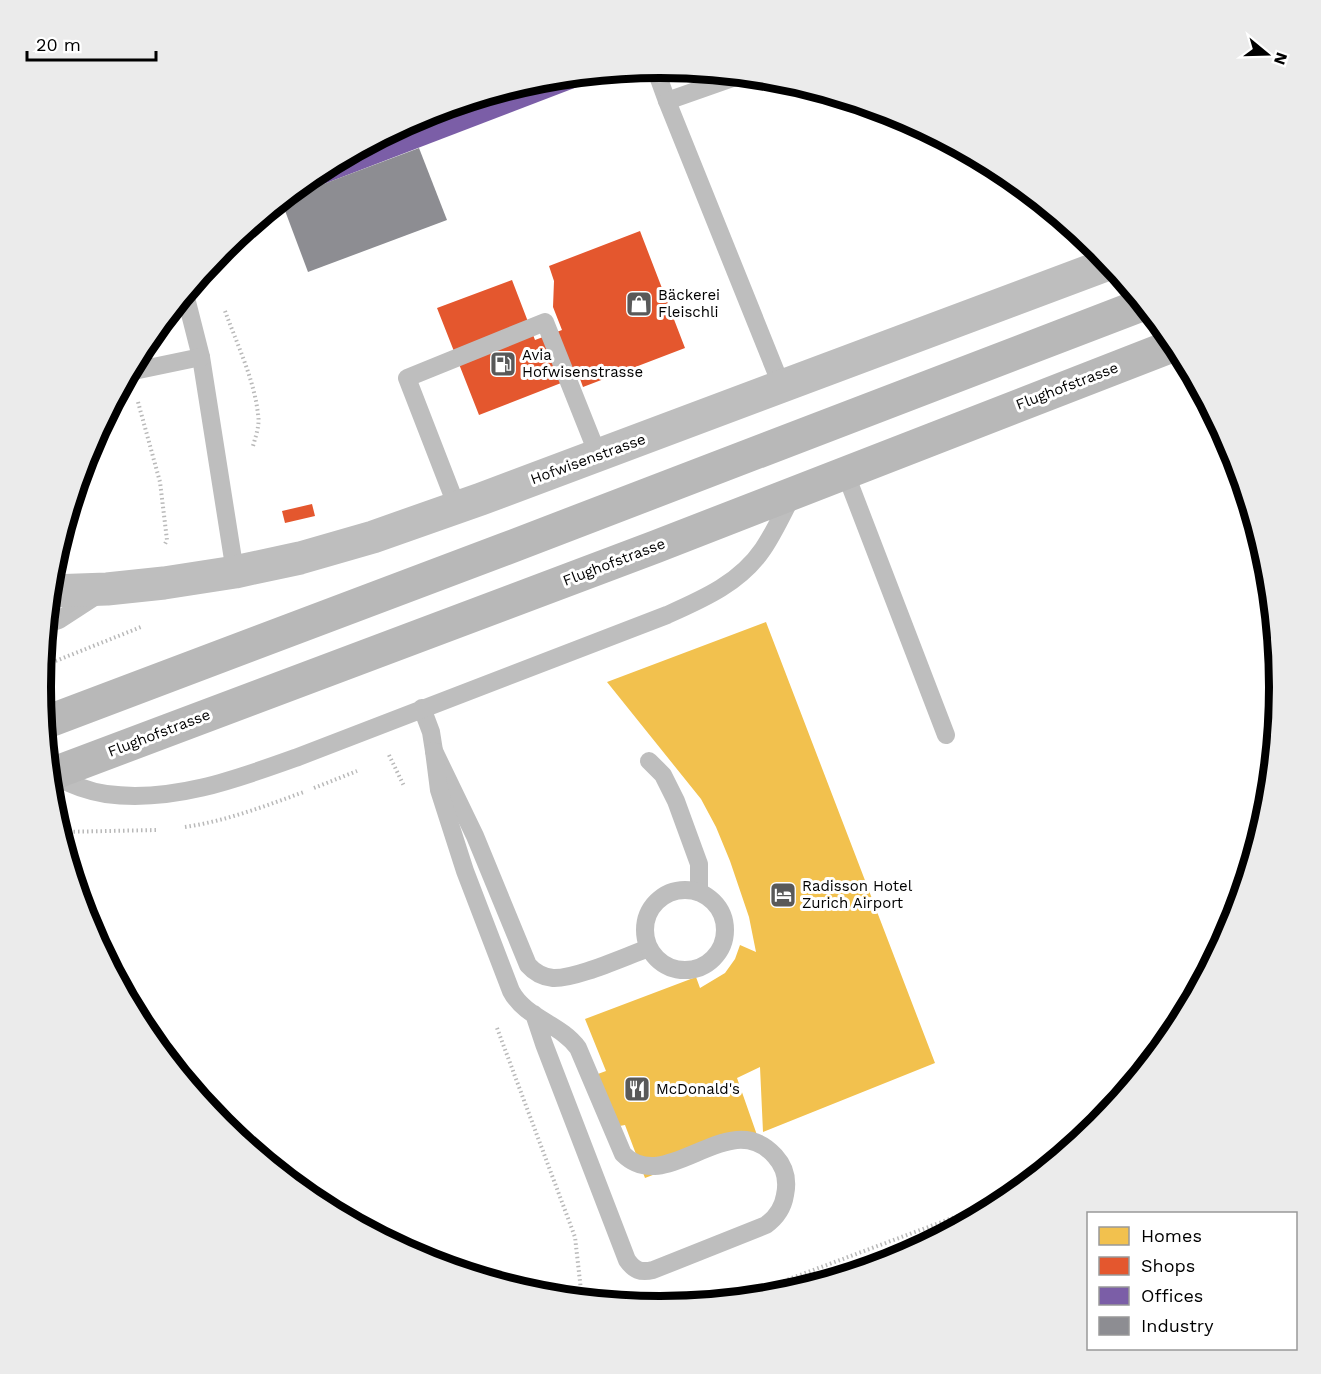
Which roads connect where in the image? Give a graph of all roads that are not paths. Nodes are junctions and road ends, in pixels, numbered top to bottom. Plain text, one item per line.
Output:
1 (659, 77) edge
2 (723, 81) edge
3 (668, 101) junction
4 (1101, 267) edge
5 (187, 303) edge
6 (1137, 307) edge
7 (1167, 348) edge
8 (201, 357) junction
9 (141, 370) edge
10 (783, 387) junction
11 (598, 455) junction
12 (845, 472) junction
13 (794, 493) junction
14 (457, 507) junction
15 (235, 572) junction
16 (107, 589) junction
17 (59, 591) edge
18 (55, 621) edge
19 (422, 708) junction
20 (52, 720) edge
21 (946, 735) dead end
22 (435, 751) junction
23 (649, 761) dead end
24 (57, 771) edge
25 (58, 778) edge
26 (699, 892) junction
27 (649, 948) junction
28 (534, 1014) junction

1 - 3 lane
2 - 3 lane
3 - 10 lane
4 - 10 street, Hofwisenstrasse
5 - 8 lane
6 - 20 main road
7 - 12 main road, Flughofstrasse
8 - 9 lane
8 - 15 lane
10 - 11 street, Hofwisenstrasse
11 - 14 street, Hofwisenstrasse
11 - 14 lane
12 - 13 main road, Flughofstrasse
12 - 21 lane
13 - 19 lane
13 - 24 main road, Flughofstrasse
14 - 15 street, Hofwisenstrasse
15 - 16 street, Hofwisenstrasse
16 - 17 street, Hofwisenstrasse
16 - 18 lane
19 - 22 lane
19 - 25 lane
22 - 27 lane
22 - 28 lane
23 - 26 lane
26 - 27 lane
26 - 27 lane
28 - 28 lane

